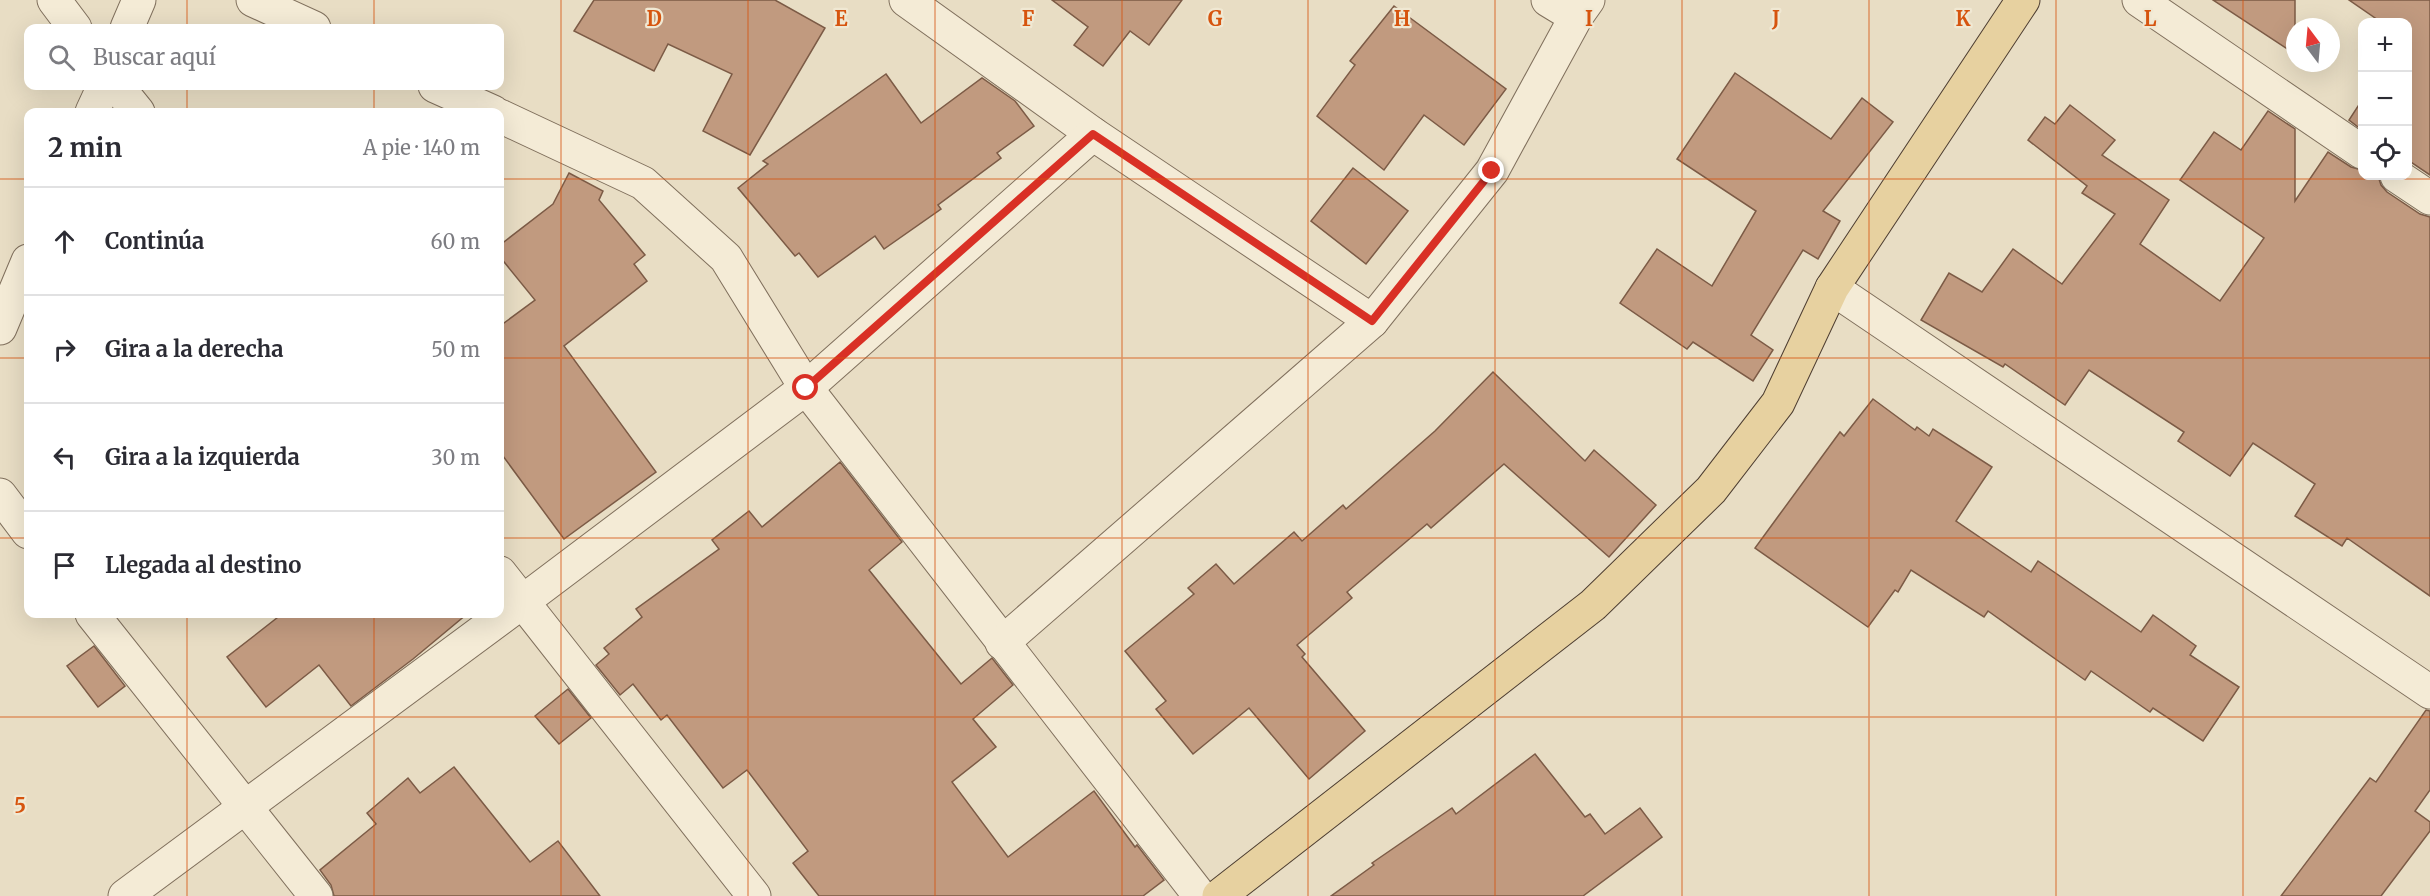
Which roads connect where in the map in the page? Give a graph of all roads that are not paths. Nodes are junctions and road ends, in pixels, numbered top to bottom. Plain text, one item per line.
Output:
1 (54, 0) edge
2 (139, 0) edge
3 (253, 0) edge
4 (906, 0) edge
5 (2023, 0) edge
6 (2139, 0) edge
7 (1571, 6) edge
8 (72, 24) edge
9 (129, 24) edge
10 (305, 24) edge
11 (102, 90) edge
12 (120, 90) edge
13 (444, 90) edge
14 (94, 108) edge
15 (135, 108) edge
16 (484, 108) edge
17 (504, 118) edge
18 (1093, 134) junction
19 (2358, 149) edge
20 (2403, 180) edge
21 (2430, 198) edge
22 (24, 271) edge
23 (1832, 288) junction
24 (1372, 321) junction
25 (0, 328) edge
26 (806, 388) junction
27 (0, 495) edge
28 (24, 527) edge
29 (504, 578) edge
30 (522, 602) junction
31 (504, 615) edge
32 (96, 618) edge
33 (500, 618) edge
34 (1002, 643) junction
35 (2430, 692) edge
36 (244, 808) junction
37 (125, 896) edge
38 (315, 896) edge
39 (754, 896) edge
40 (1200, 896) edge
41 (1219, 896) edge

1 - 8 street
2 - 9 street
3 - 10 street
4 - 18 street
5 - 23 main road
6 - 19 street
7 - 24 street
11 - 14 street
12 - 15 street
13 - 16 street
17 - 26 street
18 - 24 street
18 - 26 street
20 - 21 street
22 - 25 street
23 - 35 street
23 - 41 main road
24 - 34 street
26 - 30 street
26 - 34 street
27 - 28 street
29 - 30 street
30 - 31 street
30 - 39 street
32 - 36 street
33 - 36 street
34 - 40 street
36 - 37 street
36 - 38 street

